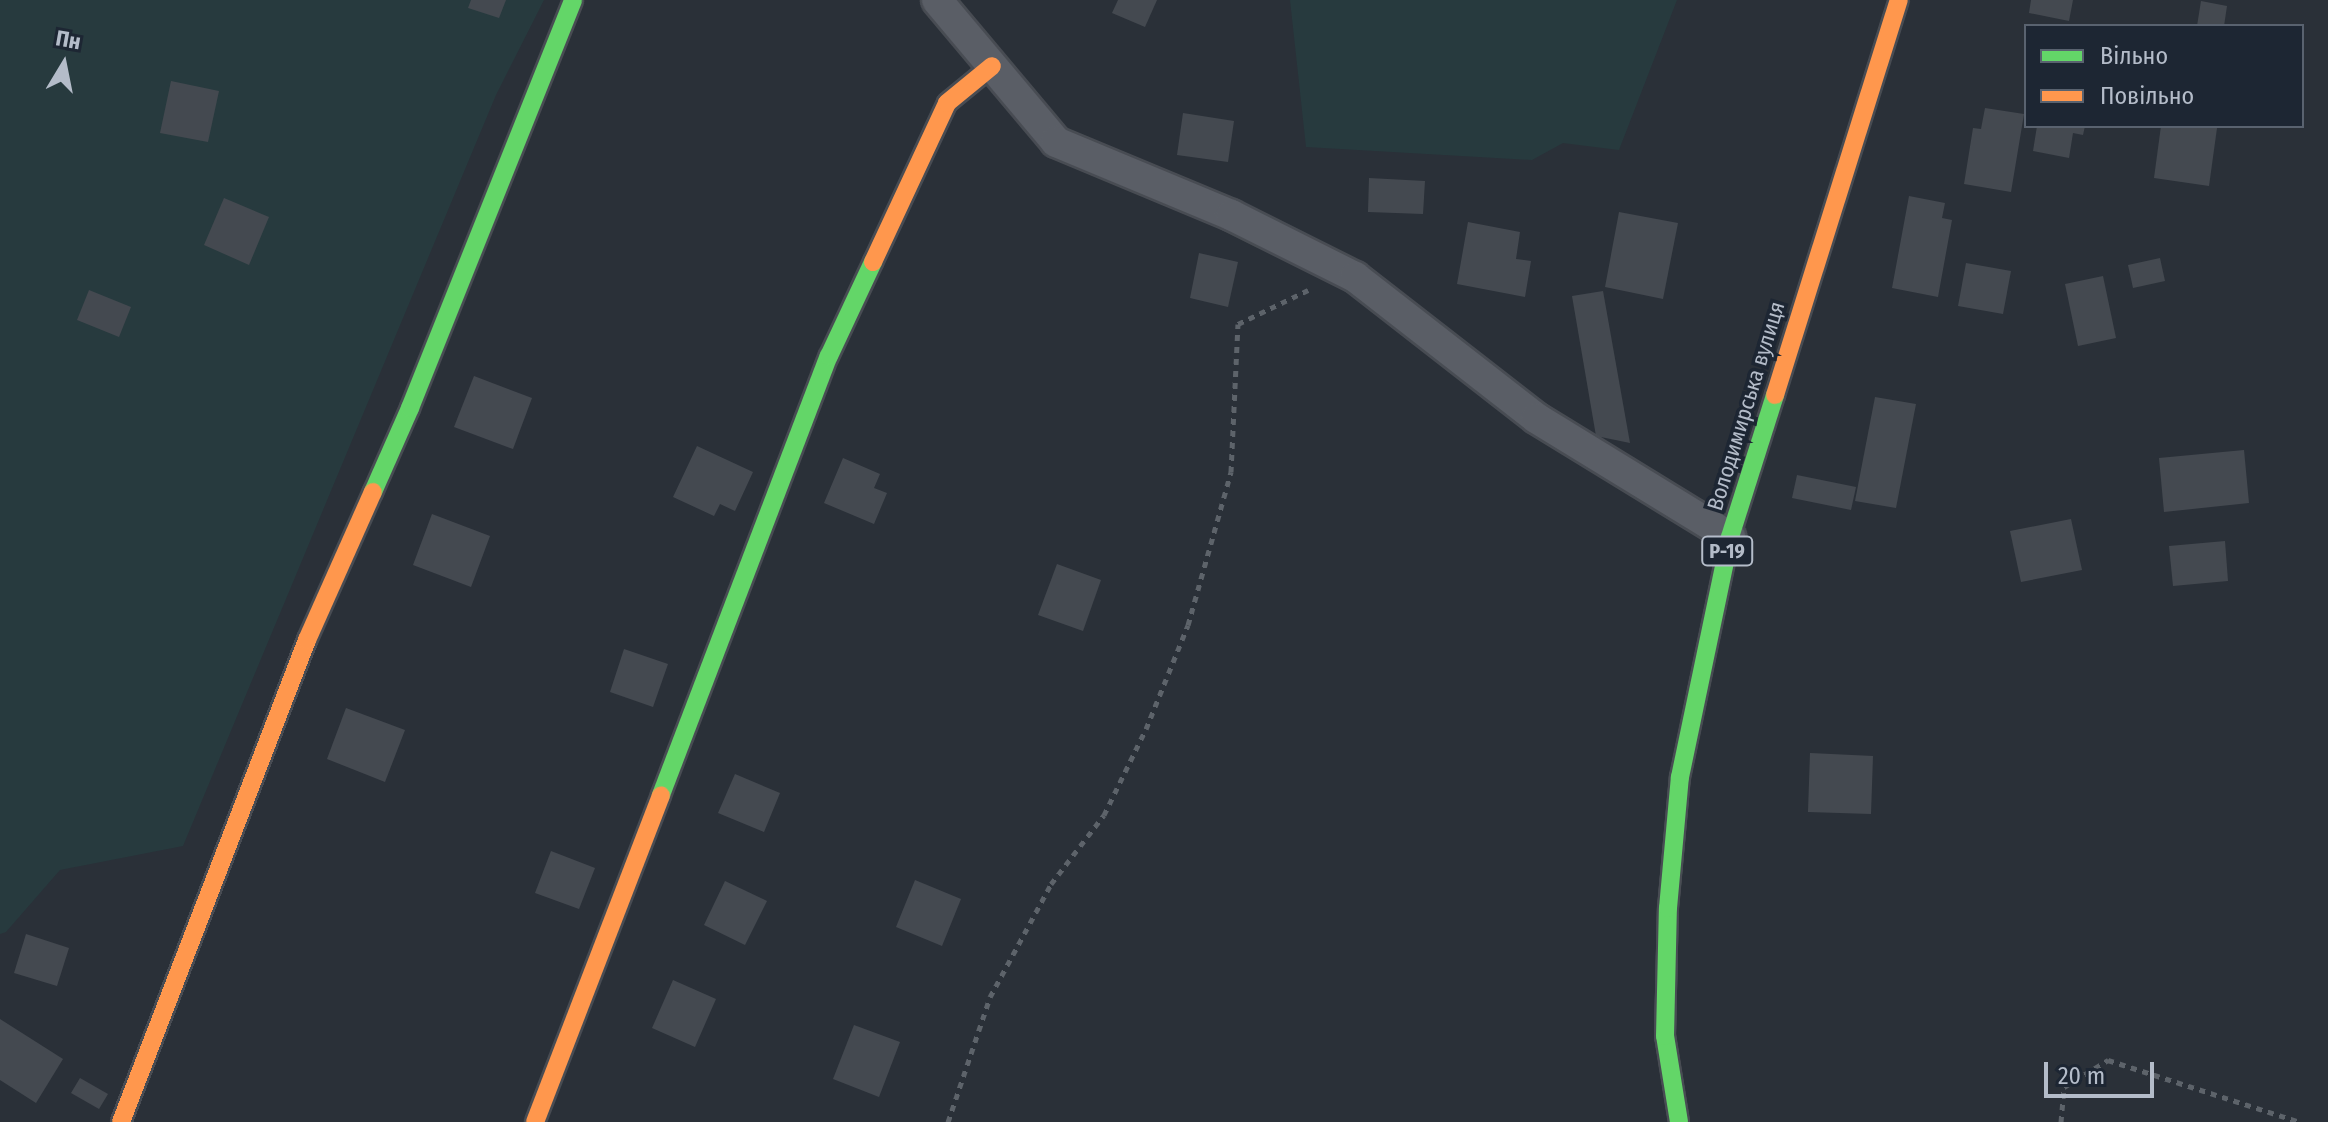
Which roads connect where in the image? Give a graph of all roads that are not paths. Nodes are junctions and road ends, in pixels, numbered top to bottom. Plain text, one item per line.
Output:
1 (573, 0) edge
2 (937, 0) edge
3 (1899, 0) edge
4 (992, 66) junction
5 (1730, 537) junction
6 (121, 1122) edge
7 (535, 1122) edge
8 (1679, 1122) edge

1 - 6 street
2 - 4 street
3 - 5 street, Володимирська вулиця / Р-19
4 - 5 street
4 - 7 street
5 - 8 street, Володимирська вулиця / Р-19

